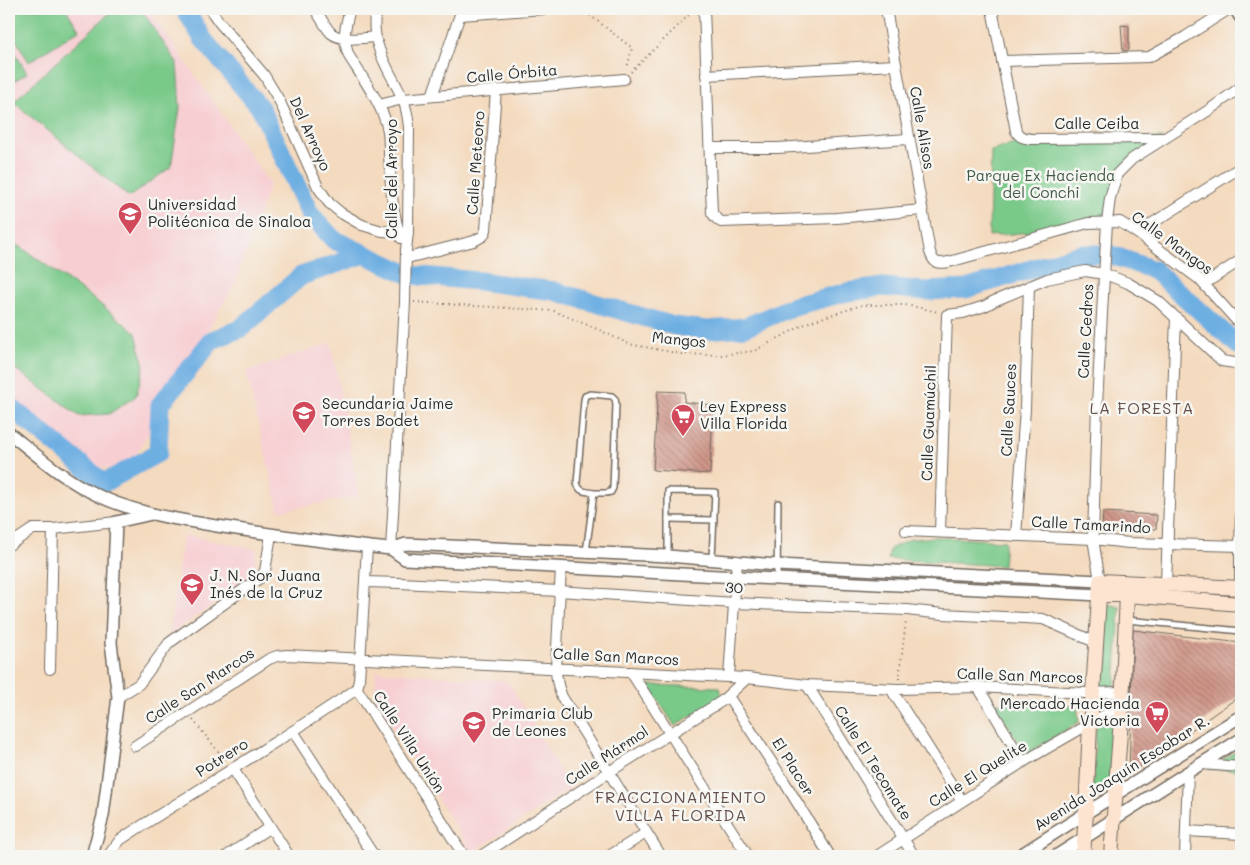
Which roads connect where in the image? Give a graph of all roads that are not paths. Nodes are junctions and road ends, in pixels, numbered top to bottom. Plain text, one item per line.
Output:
1 (210, 9) edge
2 (315, 9) edge
3 (350, 9) edge
4 (376, 9) edge
5 (544, 9) edge
6 (704, 9) edge
7 (886, 9) edge
8 (992, 9) edge
9 (1229, 9) edge
10 (1235, 9) edge
11 (462, 12) edge
12 (1241, 18) edge
13 (375, 37) junction
14 (344, 38) junction
15 (1002, 61) junction
16 (895, 65) junction
17 (706, 75) junction
18 (624, 79) road end
19 (1241, 87) edge
20 (496, 90) junction
21 (432, 96) junction
22 (403, 99) junction
23 (379, 105) junction
24 (1163, 138) junction
25 (908, 139) junction
26 (710, 148) junction
27 (1241, 167) edge
28 (922, 210) junction
29 (1107, 227) junction
30 (404, 232) junction
31 (1137, 233) junction
32 (930, 252) joint
33 (407, 257) junction
34 (1241, 260) edge
35 (1105, 270) junction
36 (1204, 284) junction
37 (1029, 286) junction
38 (1176, 318) junction
39 (1241, 325) edge
40 (1241, 364) edge
41 (9, 433) edge
42 (594, 493) junction
43 (778, 503) dead end
44 (153, 514) junction
45 (1241, 516) edge
46 (668, 519) junction
47 (714, 520) junction
48 (116, 522) junction
49 (53, 529) junction
50 (906, 531) dead end
51 (940, 532) junction
52 (272, 535) junction
53 (1016, 536) junction
54 (1093, 539) junction
55 (1167, 544) junction
56 (9, 545) edge
57 (1240, 546) edge
58 (366, 547) junction
59 (391, 549) junction
60 (586, 552) junction
61 (668, 556) junction
62 (712, 559) junction
63 (737, 561) junction
64 (777, 565) junction
65 (561, 567) junction
66 (736, 577) junction
67 (777, 578) junction
68 (365, 582) junction
69 (1166, 584) junction
70 (1100, 588) junction
71 (1241, 588) edge
72 (1125, 589) junction
73 (559, 591) junction
74 (734, 603) junction
75 (1241, 604) edge
76 (1126, 620) junction
77 (1241, 631) edge
78 (1097, 643) junction
79 (361, 658) junction
80 (50, 669) dead end
81 (556, 669) junction
82 (631, 672) junction
83 (729, 677) junction
84 (746, 678) junction
85 (807, 685) junction
86 (978, 687) junction
87 (357, 689) junction
88 (894, 689) junction
89 (1093, 693) junction
90 (728, 696) junction
91 (118, 697) junction
92 (1122, 698) junction
93 (1241, 716) edge
94 (1090, 724) junction
95 (293, 731) junction
96 (671, 734) junction
97 (1241, 739) edge
98 (134, 746) dead end
99 (1023, 762) junction
100 (1201, 764) junction
101 (1241, 767) edge
102 (232, 769) junction
103 (609, 772) junction
104 (1188, 772) junction
105 (1116, 794) junction
106 (962, 801) junction
107 (1086, 812) junction
108 (1114, 819) junction
109 (270, 827) junction
110 (1186, 831) junction
111 (646, 833) junction
112 (1241, 834) edge
113 (1084, 838) junction
114 (903, 840) junction
115 (92, 856) edge
116 (108, 856) edge
117 (226, 856) edge
118 (289, 856) edge
119 (374, 856) edge
120 (464, 856) edge
121 (481, 856) edge
122 (609, 856) edge
123 (661, 856) edge
124 (748, 856) edge
125 (830, 856) edge
126 (877, 856) edge
127 (914, 856) edge
128 (1018, 856) edge
129 (1056, 856) edge
130 (1082, 856) edge
131 (1111, 856) edge
132 (1185, 856) edge

1 - 30 street, Del Arroyo
2 - 14 street
3 - 14 street
4 - 13 street, Calle del Arroyo
5 - 11 street
6 - 17 street
7 - 16 street, Calle Alisos
8 - 15 street
9 - 15 street
10 - 12 street
11 - 21 street
13 - 14 street
13 - 22 street, Calle del Arroyo
14 - 23 street, Calle del Arroyo
15 - 24 street, Calle Ceiba
16 - 17 street
16 - 25 street, Calle Alisos
17 - 26 street
18 - 20 street, Calle Órbita
19 - 24 street, Calle Ceiba
20 - 21 street, Calle Órbita
20 - 33 street, Calle Meteoro
21 - 22 street, Calle Órbita
22 - 23 street
22 - 30 street, Calle del Arroyo
23 - 30 street, Calle del Arroyo
24 - 29 street, Calle Ceiba
25 - 26 street
25 - 28 street, Calle Alisos
26 - 28 street
27 - 31 street
28 - 32 street, Calle Alisos
29 - 31 street, Calle Mangos
29 - 32 street, Calle Mangos
29 - 35 street, Calle Cedros
30 - 33 street, Calle del Arroyo
31 - 36 street, Calle Mangos
33 - 59 street, Calle del Arroyo
34 - 36 street
35 - 37 street
35 - 38 street
35 - 54 street, Calle Cedros
36 - 39 street, Calle Mangos
37 - 51 street, Calle Guamúchil
37 - 53 street, Calle Sauces
38 - 40 street
38 - 55 street
41 - 44 street
42 - 42 lane
42 - 60 lane
43 - 64 lane
44 - 48 street
44 - 52 street
45 - 57 street
46 - 47 lane
46 - 47 lane
46 - 61 lane
47 - 62 lane
48 - 49 street
48 - 91 street
49 - 56 street
49 - 80 street
50 - 51 street, Calle Tamarindo
51 - 53 street, Calle Tamarindo
52 - 58 street
52 - 91 street
53 - 54 street, Calle Tamarindo
54 - 55 street, Calle Tamarindo
54 - 70 street, Calle Cedros
55 - 57 street, Calle Tamarindo
55 - 69 street
57 - 71 street
58 - 59 street
58 - 68 street, Calle Villa Unión
59 - 60 street
59 - 65 street
60 - 61 street
61 - 62 street
62 - 63 street
63 - 64 street
63 - 66 street
64 - 67 lane
64 - 70 street
65 - 66 street
65 - 73 street
66 - 67 street
66 - 74 street
67 - 70 street
68 - 73 street, 30
68 - 79 street, Calle Villa Unión
69 - 71 main road
69 - 72 main road
70 - 72 main road
70 - 78 main road
72 - 75 main road
72 - 76 main road
73 - 74 street, 30
73 - 81 street
74 - 78 street, 30
74 - 83 street
76 - 77 lane
76 - 92 main road
78 - 89 main road
79 - 81 street, Calle San Marcos
79 - 87 street, Calle Villa Unión
79 - 98 street, Calle San Marcos
81 - 82 street, Calle San Marcos
81 - 103 street
82 - 83 street, Calle San Marcos
82 - 96 street
83 - 84 street, Calle San Marcos
84 - 85 street, Calle San Marcos
84 - 90 street, Calle Mármol
85 - 88 street, Calle San Marcos
85 - 114 street, Calle El Tecomate
86 - 88 street, Calle San Marcos
86 - 89 street, Calle San Marcos
86 - 99 street
87 - 95 street, Potrero
87 - 120 street, Calle Villa Unión
88 - 106 street
89 - 92 street, Calle San Marcos
89 - 94 main road
90 - 96 street, Calle Mármol
90 - 125 street, El Placer
91 - 115 street
92 - 94 street, Calle El Quelite
92 - 105 main road
93 - 105 street, Avenida Joaquín Escobar R.
94 - 99 street, Calle El Quelite
94 - 107 main road
95 - 102 street, Potrero
95 - 119 street
96 - 103 street, Calle Mármol
96 - 124 street
97 - 100 street
99 - 106 street, Calle El Quelite
100 - 101 street
100 - 104 street
102 - 109 street
102 - 116 street, Potrero
103 - 111 street
103 - 121 street, Calle Mármol
104 - 108 street
104 - 110 street
105 - 107 street, Avenida Joaquín Escobar R.
105 - 108 main road
106 - 114 street, Calle El Quelite
107 - 113 main road
107 - 128 street, Avenida Joaquín Escobar R.
108 - 113 street
108 - 131 main road
109 - 117 street
109 - 118 street
110 - 112 street
110 - 132 street
111 - 122 street
111 - 123 street
113 - 129 street
113 - 130 main road
114 - 126 street, Calle El Quelite
114 - 127 street, Calle El Tecomate

